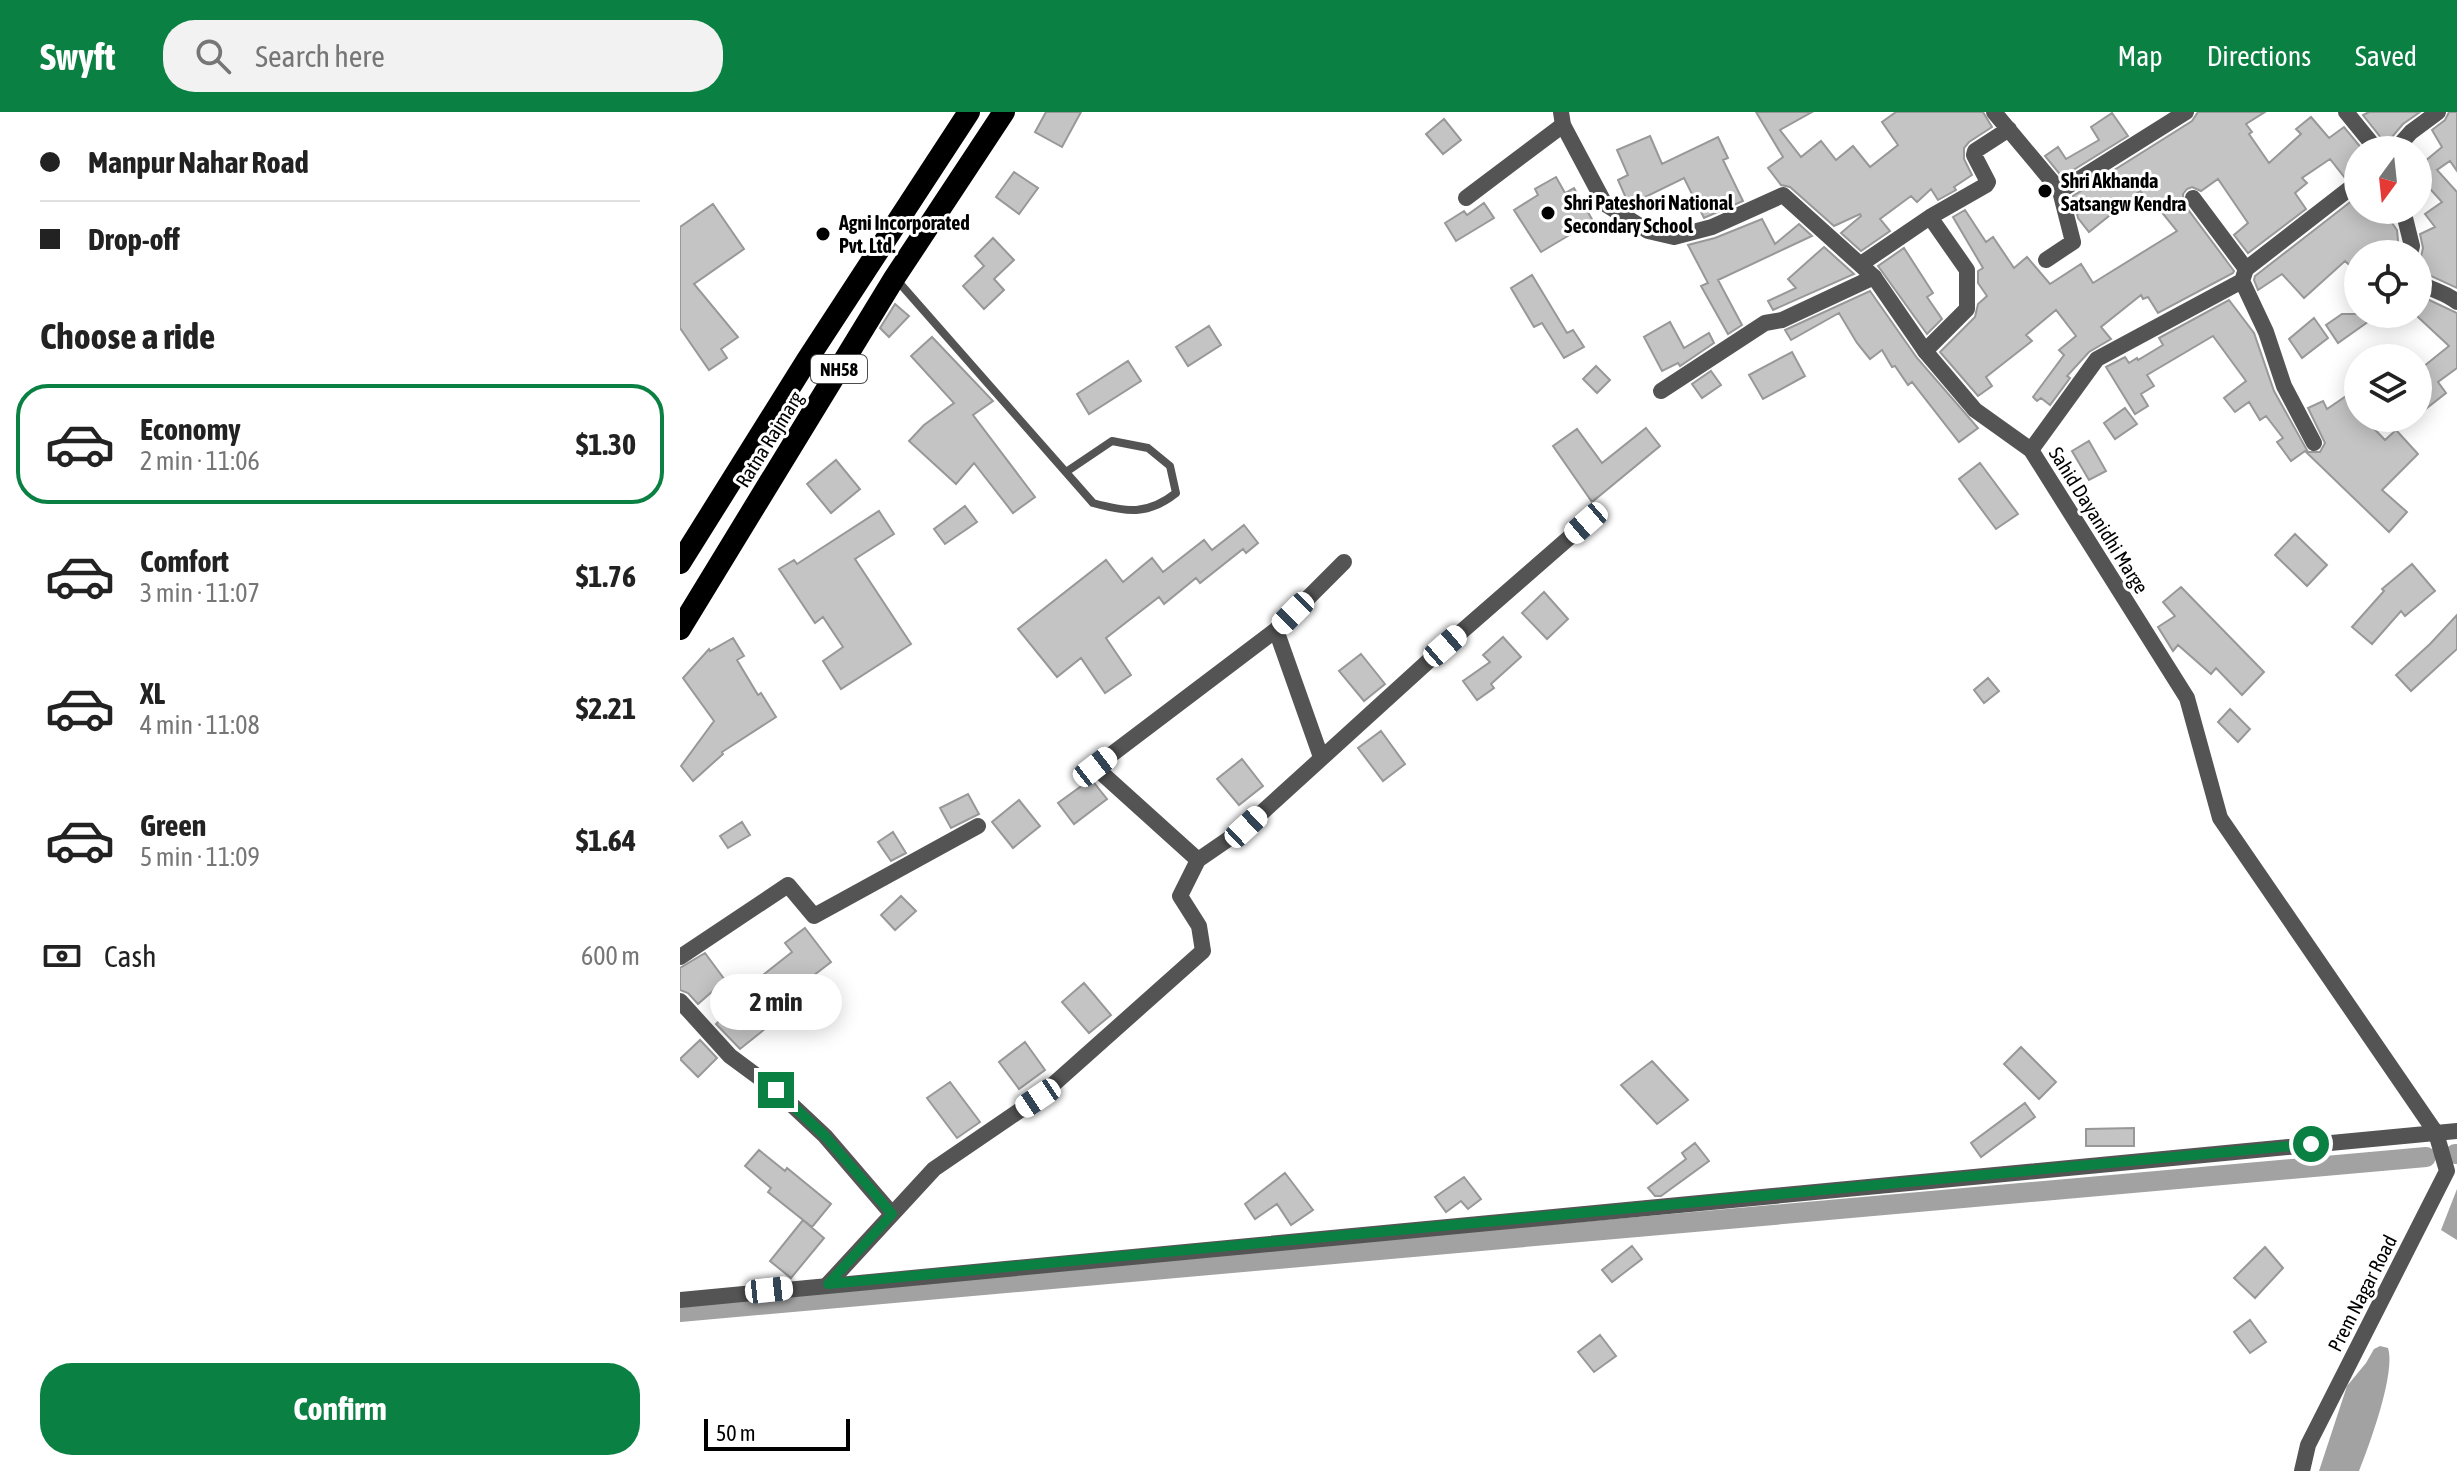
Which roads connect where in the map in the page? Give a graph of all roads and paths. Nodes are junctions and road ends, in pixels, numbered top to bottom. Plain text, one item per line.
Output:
1 (969, 112) edge
2 (1004, 112) edge
3 (1994, 112) edge
4 (2186, 112) edge
5 (2346, 112) edge
6 (2438, 112) edge
7 (2167, 118) edge
8 (1562, 119) edge
9 (2009, 129) junction
10 (2366, 136) edge
11 (2407, 136) edge
12 (2060, 191) junction
13 (2344, 193) edge
14 (1466, 198) dead end
15 (2193, 198) dead end
16 (1930, 217) junction
17 (2046, 260) dead end
18 (1861, 264) junction
19 (2244, 275) junction
20 (895, 277) junction
21 (1874, 277) junction
22 (2432, 289) edge
23 (2457, 302) edge
24 (1925, 351) junction
25 (1661, 391) dead end
26 (2314, 443) dead end
27 (2031, 450) junction
28 (1066, 472) junction
29 (1586, 523) dead end
30 (1344, 562) dead end
31 (680, 563) edge
32 (680, 629) edge
33 (1276, 630) junction
34 (1321, 757) junction
35 (978, 826) dead end
36 (1198, 860) junction
37 (680, 957) edge
38 (680, 1001) edge
39 (2457, 1131) edge
40 (2436, 1133) junction
41 (892, 1214) junction
42 (828, 1284) junction
43 (680, 1300) edge
44 (2302, 1471) edge

1 - 31 highway, Ratna Rajmarg / NH58
2 - 20 highway, Ratna Rajmarg / NH58
3 - 9 street
4 - 7 street
5 - 10 street
6 - 11 street
7 - 12 street
8 - 14 street
8 - 18 street, Sahid Dayanidhi Marge
9 - 12 street
9 - 16 street
12 - 17 street
13 - 19 street
15 - 19 street
16 - 18 street
16 - 24 street
18 - 21 street, Sahid Dayanidhi Marge
19 - 26 street
19 - 27 street
20 - 28 lane
20 - 32 highway, Ratna Rajmarg / NH58
21 - 24 street, Sahid Dayanidhi Marge
21 - 25 street
22 - 23 street
24 - 27 street, Sahid Dayanidhi Marge
27 - 40 street, Sahid Dayanidhi Marge
28 - 28 lane
29 - 34 street
30 - 33 street
33 - 34 street
33 - 36 street
34 - 36 street
35 - 37 street
36 - 41 street
38 - 41 street
39 - 40 street
40 - 42 street
40 - 44 street, Prem Nagar Road
41 - 42 street
42 - 43 street

